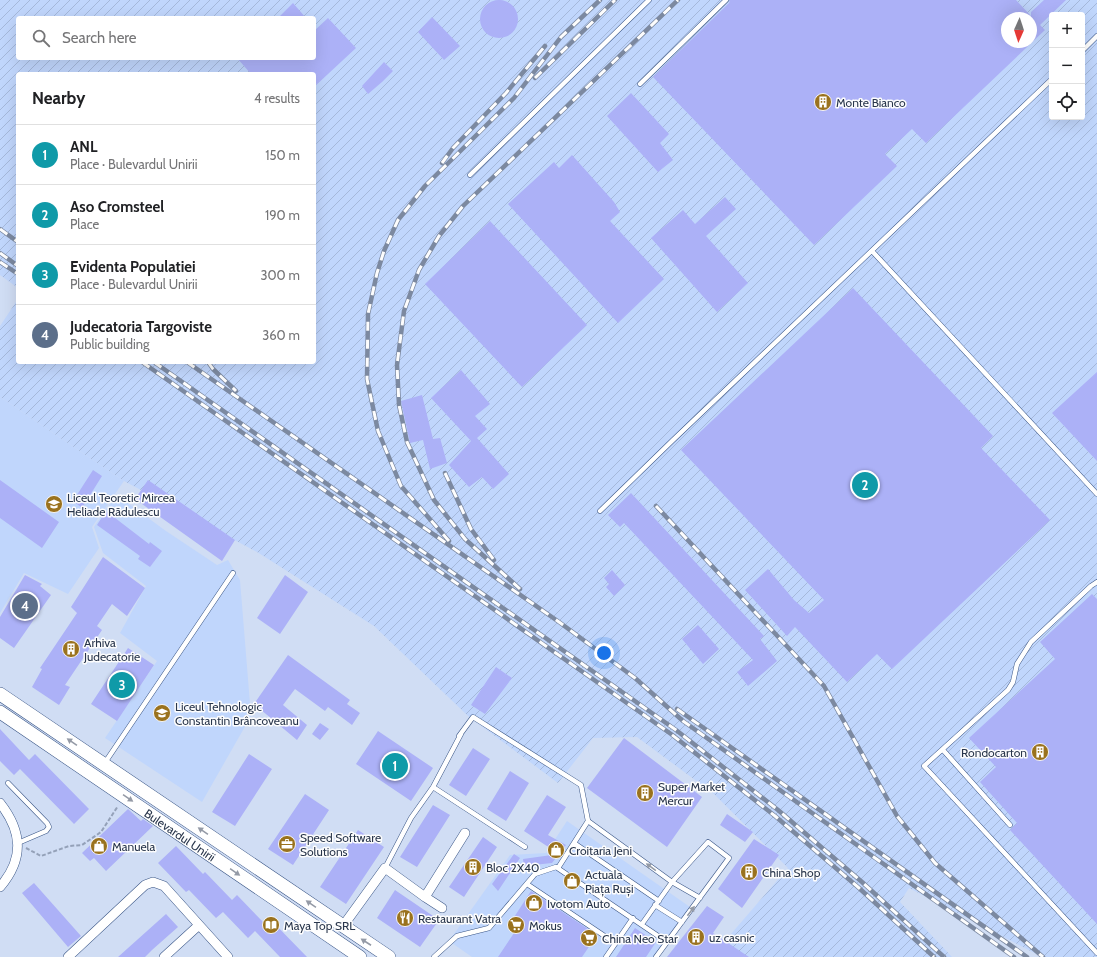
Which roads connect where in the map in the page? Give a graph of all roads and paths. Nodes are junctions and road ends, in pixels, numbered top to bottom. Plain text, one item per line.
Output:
1 (649, 0) edge
2 (726, 0) edge
3 (1097, 36) edge
4 (1085, 48) edge
5 (1049, 82) edge
6 (640, 84) dead end
7 (470, 175) dead end
8 (872, 251) junction
9 (1097, 494) edge
10 (600, 511) dead end
11 (233, 573) dead end
12 (1097, 582) edge
13 (0, 694) edge
14 (0, 712) edge
15 (469, 726) dead end
16 (459, 736) junction
17 (943, 750) junction
18 (104, 764) junction
19 (8, 783) dead end
20 (433, 786) junction
21 (121, 801) dead end
22 (0, 803) edge
23 (588, 821) junction
24 (1010, 825) dead end
25 (465, 833) dead end
26 (18, 843) junction
27 (574, 843) junction
28 (525, 847) dead end
29 (385, 868) junction
30 (558, 868) junction
31 (672, 882) junction
32 (527, 884) junction
33 (0, 887) edge
34 (425, 897) junction
35 (700, 898) junction
36 (657, 903) junction
37 (442, 908) dead end
38 (633, 918) junction
39 (682, 922) junction
40 (642, 924) junction
41 (199, 925) junction
42 (343, 926) junction
43 (334, 939) junction
44 (667, 942) junction
45 (615, 944) junction
46 (1097, 953) edge
47 (68, 957) edge
48 (164, 957) edge
49 (228, 957) edge
50 (360, 957) edge
51 (389, 957) edge
52 (434, 957) edge
53 (606, 957) edge
54 (656, 957) edge

1 - 7 lane
2 - 6 lane
3 - 4 lane
5 - 8 lane
8 - 9 lane
8 - 10 lane
11 - 18 lane
12 - 17 lane
18 -> 13 main road, Bulevardul Unirii
14 -> 43 main road, Bulevardul Unirii
15 - 16 lane
16 - 20 lane
16 - 23 lane
17 - 24 lane
17 - 46 lane
42 -> 18 main road, Bulevardul Unirii
19 - 26 lane
20 - 28 lane
20 - 29 lane
21 - 26 path
22 - 26 street
23 - 27 lane
31 -> 23 lane
25 - 34 street
26 - 33 street
27 - 30 lane
27 - 36 lane
29 - 34 street
29 - 42 street
30 - 32 lane
30 - 38 lane
31 - 35 lane
31 - 35 lane
31 - 36 lane
32 - 45 lane
32 - 52 lane
34 - 37 street
39 -> 35 lane
36 - 39 lane
36 - 40 lane
38 - 40 lane
38 - 45 lane
39 - 44 lane
40 - 44 lane
41 - 47 street
41 - 48 street
41 - 49 street
42 - 43 main road
51 -> 42 main road, Bulevardul Unirii
43 - 50 main road, Bulevardul Unirii
44 - 54 lane
45 - 53 lane

